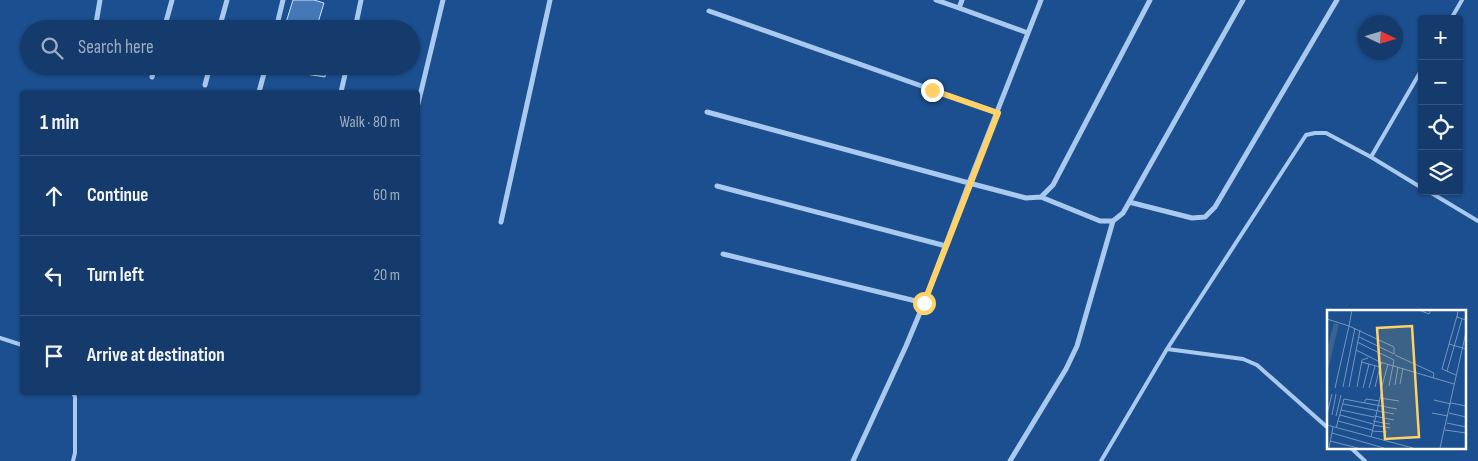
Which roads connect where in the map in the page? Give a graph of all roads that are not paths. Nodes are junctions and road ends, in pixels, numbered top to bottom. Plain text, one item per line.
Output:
1 (100, 0) edge
2 (172, 0) edge
3 (227, 0) edge
4 (283, 0) edge
5 (361, 0) edge
6 (443, 0) edge
7 (550, 0) edge
8 (936, 0) edge
9 (962, 0) edge
10 (1041, 0) edge
11 (1150, 0) edge
12 (1244, 0) edge
13 (1337, 0) edge
14 (1462, 0) edge
15 (959, 8) junction
16 (710, 11) dead end
17 (1453, 15) edge
18 (97, 20) edge
19 (166, 20) edge
20 (221, 20) edge
21 (278, 20) edge
22 (357, 20) edge
23 (1028, 33) junction
24 (208, 75) edge
25 (264, 75) edge
26 (345, 75) edge
27 (1418, 76) edge
28 (205, 85) dead end
29 (260, 90) edge
30 (341, 90) edge
31 (420, 96) edge
32 (707, 112) dead end
33 (998, 113) junction
34 (1371, 157) junction
35 (970, 183) junction
36 (717, 186) dead end
37 (1418, 186) edge
38 (1434, 195) edge
39 (1041, 197) junction
40 (1129, 202) junction
41 (1113, 220) junction
42 (501, 222) dead end
43 (1478, 222) edge
44 (946, 246) junction
45 (723, 254) dead end
46 (924, 303) junction
47 (0, 338) edge
48 (20, 344) edge
49 (1167, 349) junction
50 (74, 395) edge
51 (1327, 427) edge
52 (1351, 448) edge
53 (73, 461) edge
54 (853, 461) edge
55 (1010, 461) edge
56 (1100, 461) edge
57 (1365, 461) edge

1 - 18 street
2 - 19 street
3 - 20 street
4 - 21 street
5 - 22 street
6 - 31 street
7 - 42 street
8 - 15 street
9 - 15 street
10 - 23 street
11 - 39 street
12 - 40 street
13 - 40 street
14 - 17 lane
15 - 23 street
16 - 33 street
23 - 33 street
24 - 28 street
25 - 29 street
26 - 30 street
27 - 34 lane
32 - 35 street
33 - 35 street
34 - 37 lane
34 - 49 lane
35 - 39 street
35 - 44 street
36 - 44 street
38 - 43 lane
39 - 41 street
40 - 41 street
41 - 55 street
44 - 46 street
45 - 46 street
46 - 54 street
47 - 48 lane
49 - 51 lane
49 - 56 lane
50 - 53 lane
52 - 57 lane

